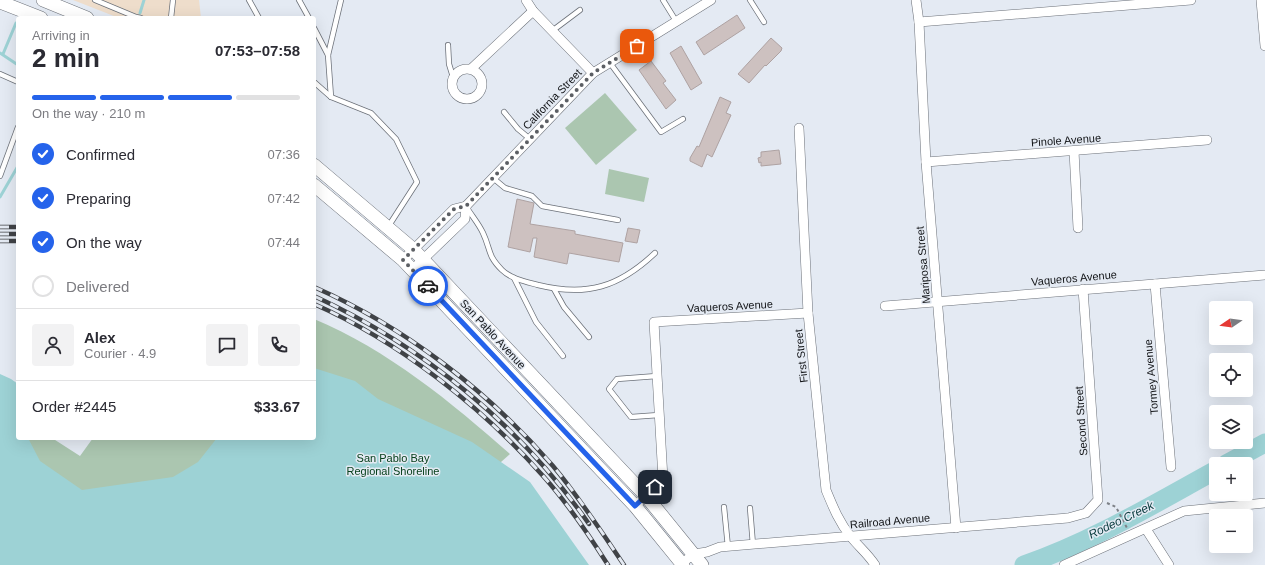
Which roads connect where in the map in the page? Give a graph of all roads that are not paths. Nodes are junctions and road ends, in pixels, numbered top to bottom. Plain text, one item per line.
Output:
1 (43, 0) edge
2 (95, 0) edge
3 (173, 0) edge
4 (249, 0) edge
5 (299, 0) edge
6 (341, 0) edge
7 (526, 0) edge
8 (663, 0) edge
9 (711, 0) edge
10 (750, 0) edge
11 (916, 0) edge
12 (1191, 0) edge
13 (1261, 0) edge
14 (0, 2) edge
15 (580, 10) dead end
16 (533, 11) junction
17 (36, 16) edge
18 (82, 16) edge
19 (134, 16) edge
20 (172, 16) edge
21 (258, 16) edge
22 (308, 16) edge
23 (676, 22) junction
24 (764, 22) dead end
25 (919, 22) junction
26 (552, 31) junction
27 (316, 32) edge
28 (448, 45) dead end
29 (1265, 46) edge
30 (328, 55) junction
31 (610, 63) junction
32 (471, 69) junction
33 (593, 73) junction
34 (0, 74) edge
35 (453, 77) junction
36 (16, 81) edge
37 (316, 84) edge
38 (331, 97) junction
39 (504, 112) dead end
40 (683, 119) dead end
41 (799, 128) dead end
42 (16, 132) edge
43 (530, 139) junction
44 (1207, 140) dead end
45 (1074, 151) junction
46 (926, 162) junction
47 (316, 167) edge
48 (0, 176) edge
49 (493, 178) junction
50 (316, 187) edge
51 (466, 206) junction
52 (618, 220) dead end
53 (387, 228) junction
54 (1078, 228) dead end
55 (413, 249) junction
56 (655, 253) dead end
57 (423, 259) junction
58 (403, 260) junction
59 (412, 270) junction
60 (1265, 275) edge
61 (514, 278) junction
62 (1155, 284) junction
63 (554, 289) junction
64 (1083, 289) junction
65 (938, 302) junction
66 (885, 306) dead end
67 (808, 313) junction
68 (589, 337) dead end
69 (563, 356) dead end
70 (657, 376) junction
71 (659, 415) junction
72 (1171, 467) dead end
73 (646, 496) junction
74 (1098, 500) joint
75 (1265, 503) edge
76 (635, 506) junction
77 (724, 507) dead end
78 (750, 508) dead end
79 (956, 528) junction
80 (1146, 529) junction
81 (851, 537) junction
82 (753, 545) junction
83 (728, 547) junction
84 (694, 554) junction
85 (683, 564) edge
86 (702, 565) edge
87 (875, 565) edge
88 (1064, 565) edge
89 (1169, 565) edge

1 - 18 main road
2 - 19 lane
3 - 20 lane
4 - 21 lane
5 - 22 lane
6 - 30 lane
7 - 16 street
8 - 23 lane
9 - 23 street, California Street
10 - 24 lane
11 - 25 street, Mariposa Street
12 - 25 street
13 - 29 street
14 - 17 main road
15 - 26 lane
16 - 26 street
16 - 32 street
23 - 31 street, California Street
25 - 46 street, Mariposa Street
26 - 33 street
27 - 30 lane
28 - 35 lane
30 - 38 lane
31 - 33 street, California Street
31 - 40 lane
32 - 35 street
32 - 35 street
33 - 43 street, California Street
34 - 36 lane
37 - 38 lane
38 - 53 lane
39 - 43 lane
41 - 67 street, First Street
42 - 48 lane
43 - 49 street, California Street
44 - 45 street, Pinole Avenue
45 - 46 street, Pinole Avenue
45 - 54 street
46 - 65 street, Mariposa Street
47 - 53 main road, San Pablo Avenue
49 - 51 street, California Street
49 - 52 lane
50 - 58 main road, San Pablo Avenue
51 - 55 street, California Street
51 - 57 street, California Street
51 - 61 lane
53 - 55 main road, San Pablo Avenue
55 - 57 main road, San Pablo Avenue
55 - 58 street, California Street
56 - 63 lane
57 - 59 street, California Street
57 - 73 main road, San Pablo Avenue
58 - 59 main road, San Pablo Avenue
59 - 76 main road, San Pablo Avenue
60 - 62 street, Vaqueros Avenue
61 - 63 lane
61 - 69 lane
62 - 64 street, Vaqueros Avenue
62 - 72 street, Tormey Avenue
63 - 68 lane
64 - 65 street, Vaqueros Avenue
64 - 74 street, Second Street
65 - 66 street, Vaqueros Avenue
65 - 79 street, Mariposa Street
67 - 70 street, Vaqueros Avenue
67 - 81 street, First Street
70 - 71 street
70 - 71 lane
71 - 73 street
73 - 76 street
73 - 84 main road, San Pablo Avenue
74 - 79 street, Railroad Avenue
75 - 80 street
76 - 85 main road, San Pablo Avenue
77 - 83 lane
78 - 82 lane
79 - 81 street, Railroad Avenue
80 - 88 street
80 - 89 street
81 - 82 street, Railroad Avenue
81 - 87 street, First Street
82 - 83 street, Railroad Avenue
83 - 84 street, Railroad Avenue
84 - 85 street, Railroad Avenue
84 - 86 main road, San Pablo Avenue

